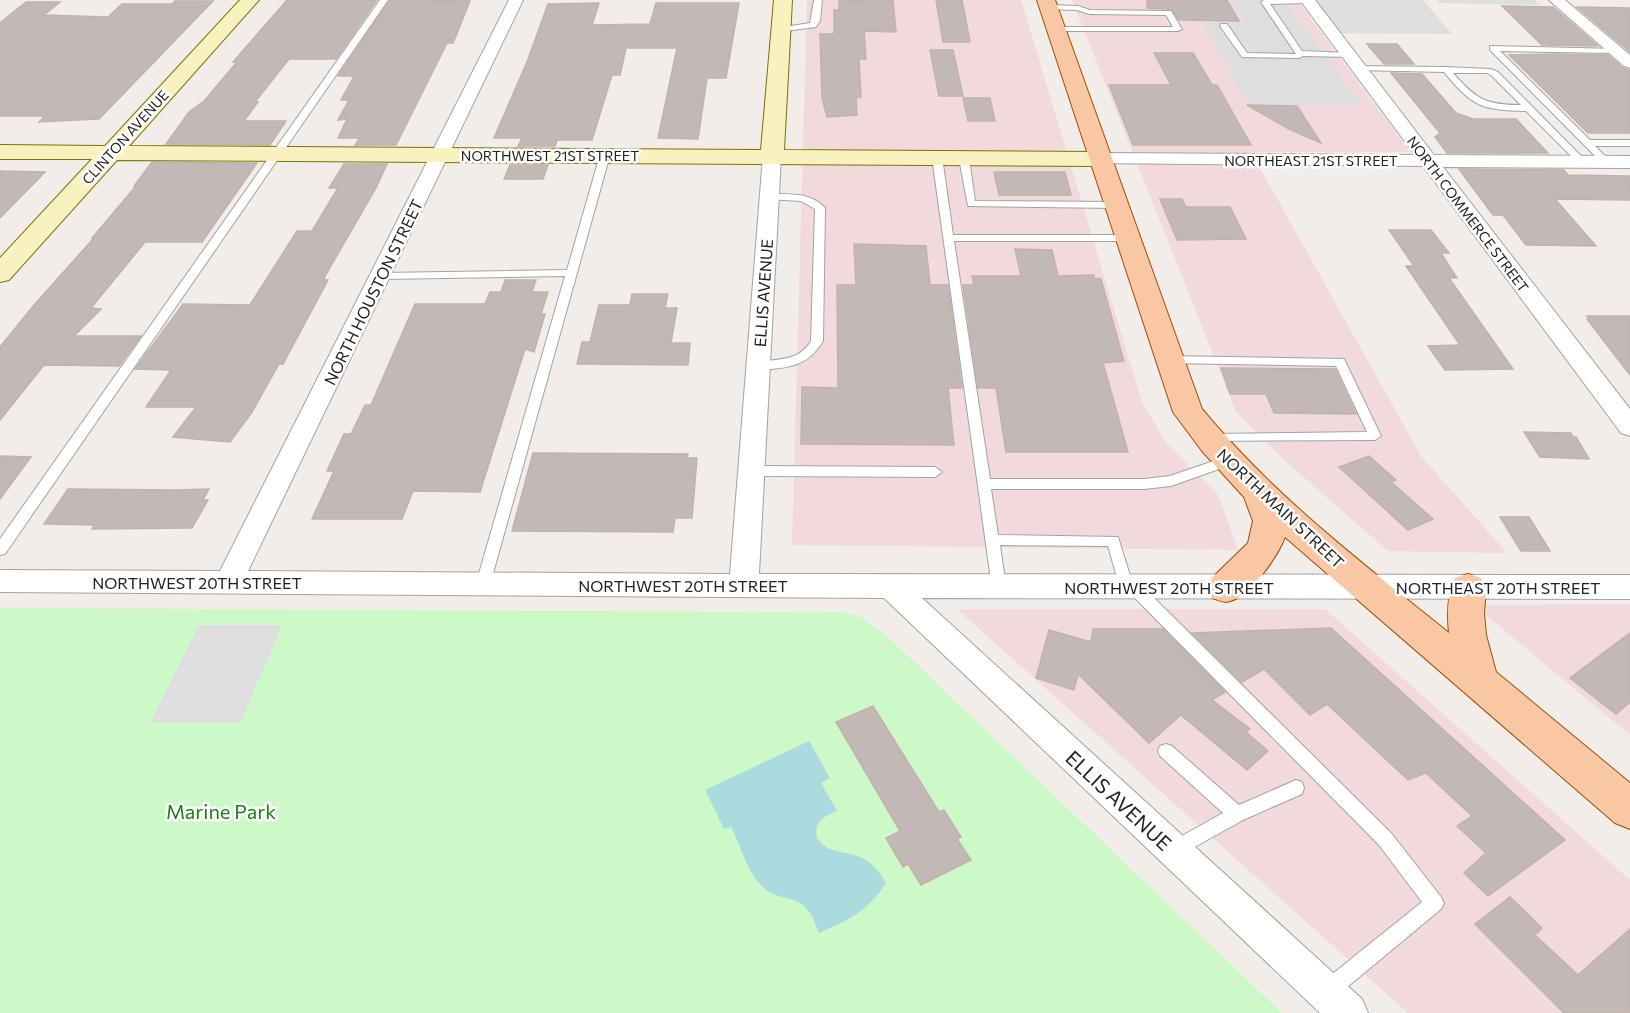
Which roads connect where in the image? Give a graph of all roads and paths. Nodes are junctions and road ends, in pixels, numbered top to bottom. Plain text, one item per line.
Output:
1 (250, 0) edge
2 (384, 0) edge
3 (516, 0) edge
4 (783, 0) edge
5 (818, 0) edge
6 (1307, 0) edge
7 (1556, 0) edge
8 (1048, 4) edge
9 (1224, 26) dead end
10 (1056, 29) junction
11 (781, 30) junction
12 (1616, 51) junction
13 (1300, 53) junction
14 (1353, 62) junction
15 (1630, 63) edge
16 (1444, 69) junction
17 (1529, 108) junction
18 (1587, 142) junction
19 (1630, 143) edge
20 (0, 152) edge
21 (112, 153) junction
22 (276, 153) junction
23 (441, 154) junction
24 (605, 155) junction
25 (772, 156) junction
26 (937, 157) junction
27 (964, 158) junction
28 (1099, 159) junction
29 (1427, 160) junction
30 (1582, 162) junction
31 (1606, 162) junction
32 (1630, 162) edge
33 (769, 197) junction
34 (1117, 205) junction
35 (950, 238) junction
36 (1128, 238) junction
37 (571, 273) junction
38 (0, 274) edge
39 (381, 276) junction
40 (1170, 360) junction
41 (758, 366) junction
42 (1630, 427) edge
43 (1218, 450) junction
44 (752, 471) junction
45 (934, 472) dead end
46 (984, 484) junction
47 (1257, 490) junction
48 (992, 540) junction
49 (0, 550) edge
50 (0, 581) edge
51 (228, 583) junction
52 (483, 584) junction
53 (744, 585) junction
54 (891, 586) junction
55 (999, 587) junction
56 (1130, 587) junction
57 (1366, 587) junction
58 (1630, 587) edge
59 (1225, 588) junction
60 (1468, 588) junction
61 (1480, 681) junction
62 (1167, 751) dead end
63 (1296, 788) dead end
64 (1630, 809) edge
65 (1237, 814) junction
66 (1173, 850) junction
67 (1337, 1003) edge

1 - 21 street, CLINTON AVENUE
2 - 22 lane
3 - 23 street, NORTH HOUSTON STREET
4 - 11 street, ELLIS AVENUE
5 - 11 lane
6 - 13 lane
6 - 14 street, NORTH COMMERCE STREET
7 - 12 street
8 - 10 main road, NORTH MAIN STREET
8 - 10 lane
9 - 13 lane
10 - 28 main road, NORTH MAIN STREET
11 - 25 street, ELLIS AVENUE
12 - 15 street
12 - 18 lane
13 - 14 lane
14 - 16 lane
14 - 29 street, NORTH COMMERCE STREET
16 - 17 lane
16 - 17 lane
17 - 30 lane
18 - 19 lane
18 - 31 lane
20 - 21 street, NORTHWEST 21ST STREET
21 - 22 street, NORTHWEST 21ST STREET
21 - 38 street, CLINTON AVENUE
22 - 23 street, NORTHWEST 21ST STREET
22 - 49 lane
23 - 24 street, NORTHWEST 21ST STREET
23 - 39 street, NORTH HOUSTON STREET
24 - 25 street, NORTHWEST 21ST STREET
24 - 37 lane
25 - 26 street, NORTHWEST 21ST STREET
25 - 33 street, ELLIS AVENUE
26 - 27 street, NORTHWEST 21ST STREET
26 - 35 lane
27 - 28 street, NORTHWEST 21ST STREET
27 - 34 lane
28 - 29 street, NORTHEAST 21ST STREET
28 - 34 main road, NORTH MAIN STREET
29 - 30 street, NORTHEAST 21ST STREET
29 - 42 street, NORTH COMMERCE STREET
30 - 31 street, NORTHEAST 21ST STREET
31 - 32 street, NORTHEAST 21ST STREET
33 - 41 street, ELLIS AVENUE
33 - 41 lane
34 - 36 main road, NORTH MAIN STREET
35 - 36 lane
35 - 46 lane
36 - 40 main road, NORTH MAIN STREET
37 - 39 lane
37 - 52 lane
39 - 51 street, NORTH HOUSTON STREET
40 - 43 main road, NORTH MAIN STREET
40 - 43 lane
41 - 44 street, ELLIS AVENUE
43 - 46 lane
43 - 47 main road, NORTH MAIN STREET
44 - 45 lane
44 - 53 street, ELLIS AVENUE
46 - 48 lane
47 - 57 main road, NORTH MAIN STREET
47 - 59 main road
48 - 55 lane
48 - 56 lane
50 - 51 street, NORTHWEST 20TH STREET
51 - 52 street, NORTHWEST 20TH STREET
52 - 53 street, NORTHWEST 20TH STREET
53 - 54 street, NORTHWEST 20TH STREET
54 - 55 street, NORTHWEST 20TH STREET
54 - 66 street, ELLIS AVENUE
55 - 56 street, NORTHWEST 20TH STREET
56 - 59 street, NORTHWEST 20TH STREET
56 - 67 lane
57 - 59 street, NORTHWEST 20TH STREET
57 - 60 street, NORTHEAST 20TH STREET
57 - 61 main road, NORTH MAIN STREET
58 - 60 street, NORTHEAST 20TH STREET
60 - 61 main road
61 - 64 main road, NORTH MAIN STREET
62 - 65 lane
63 - 65 lane
65 - 66 lane
66 - 67 street, ELLIS AVENUE

